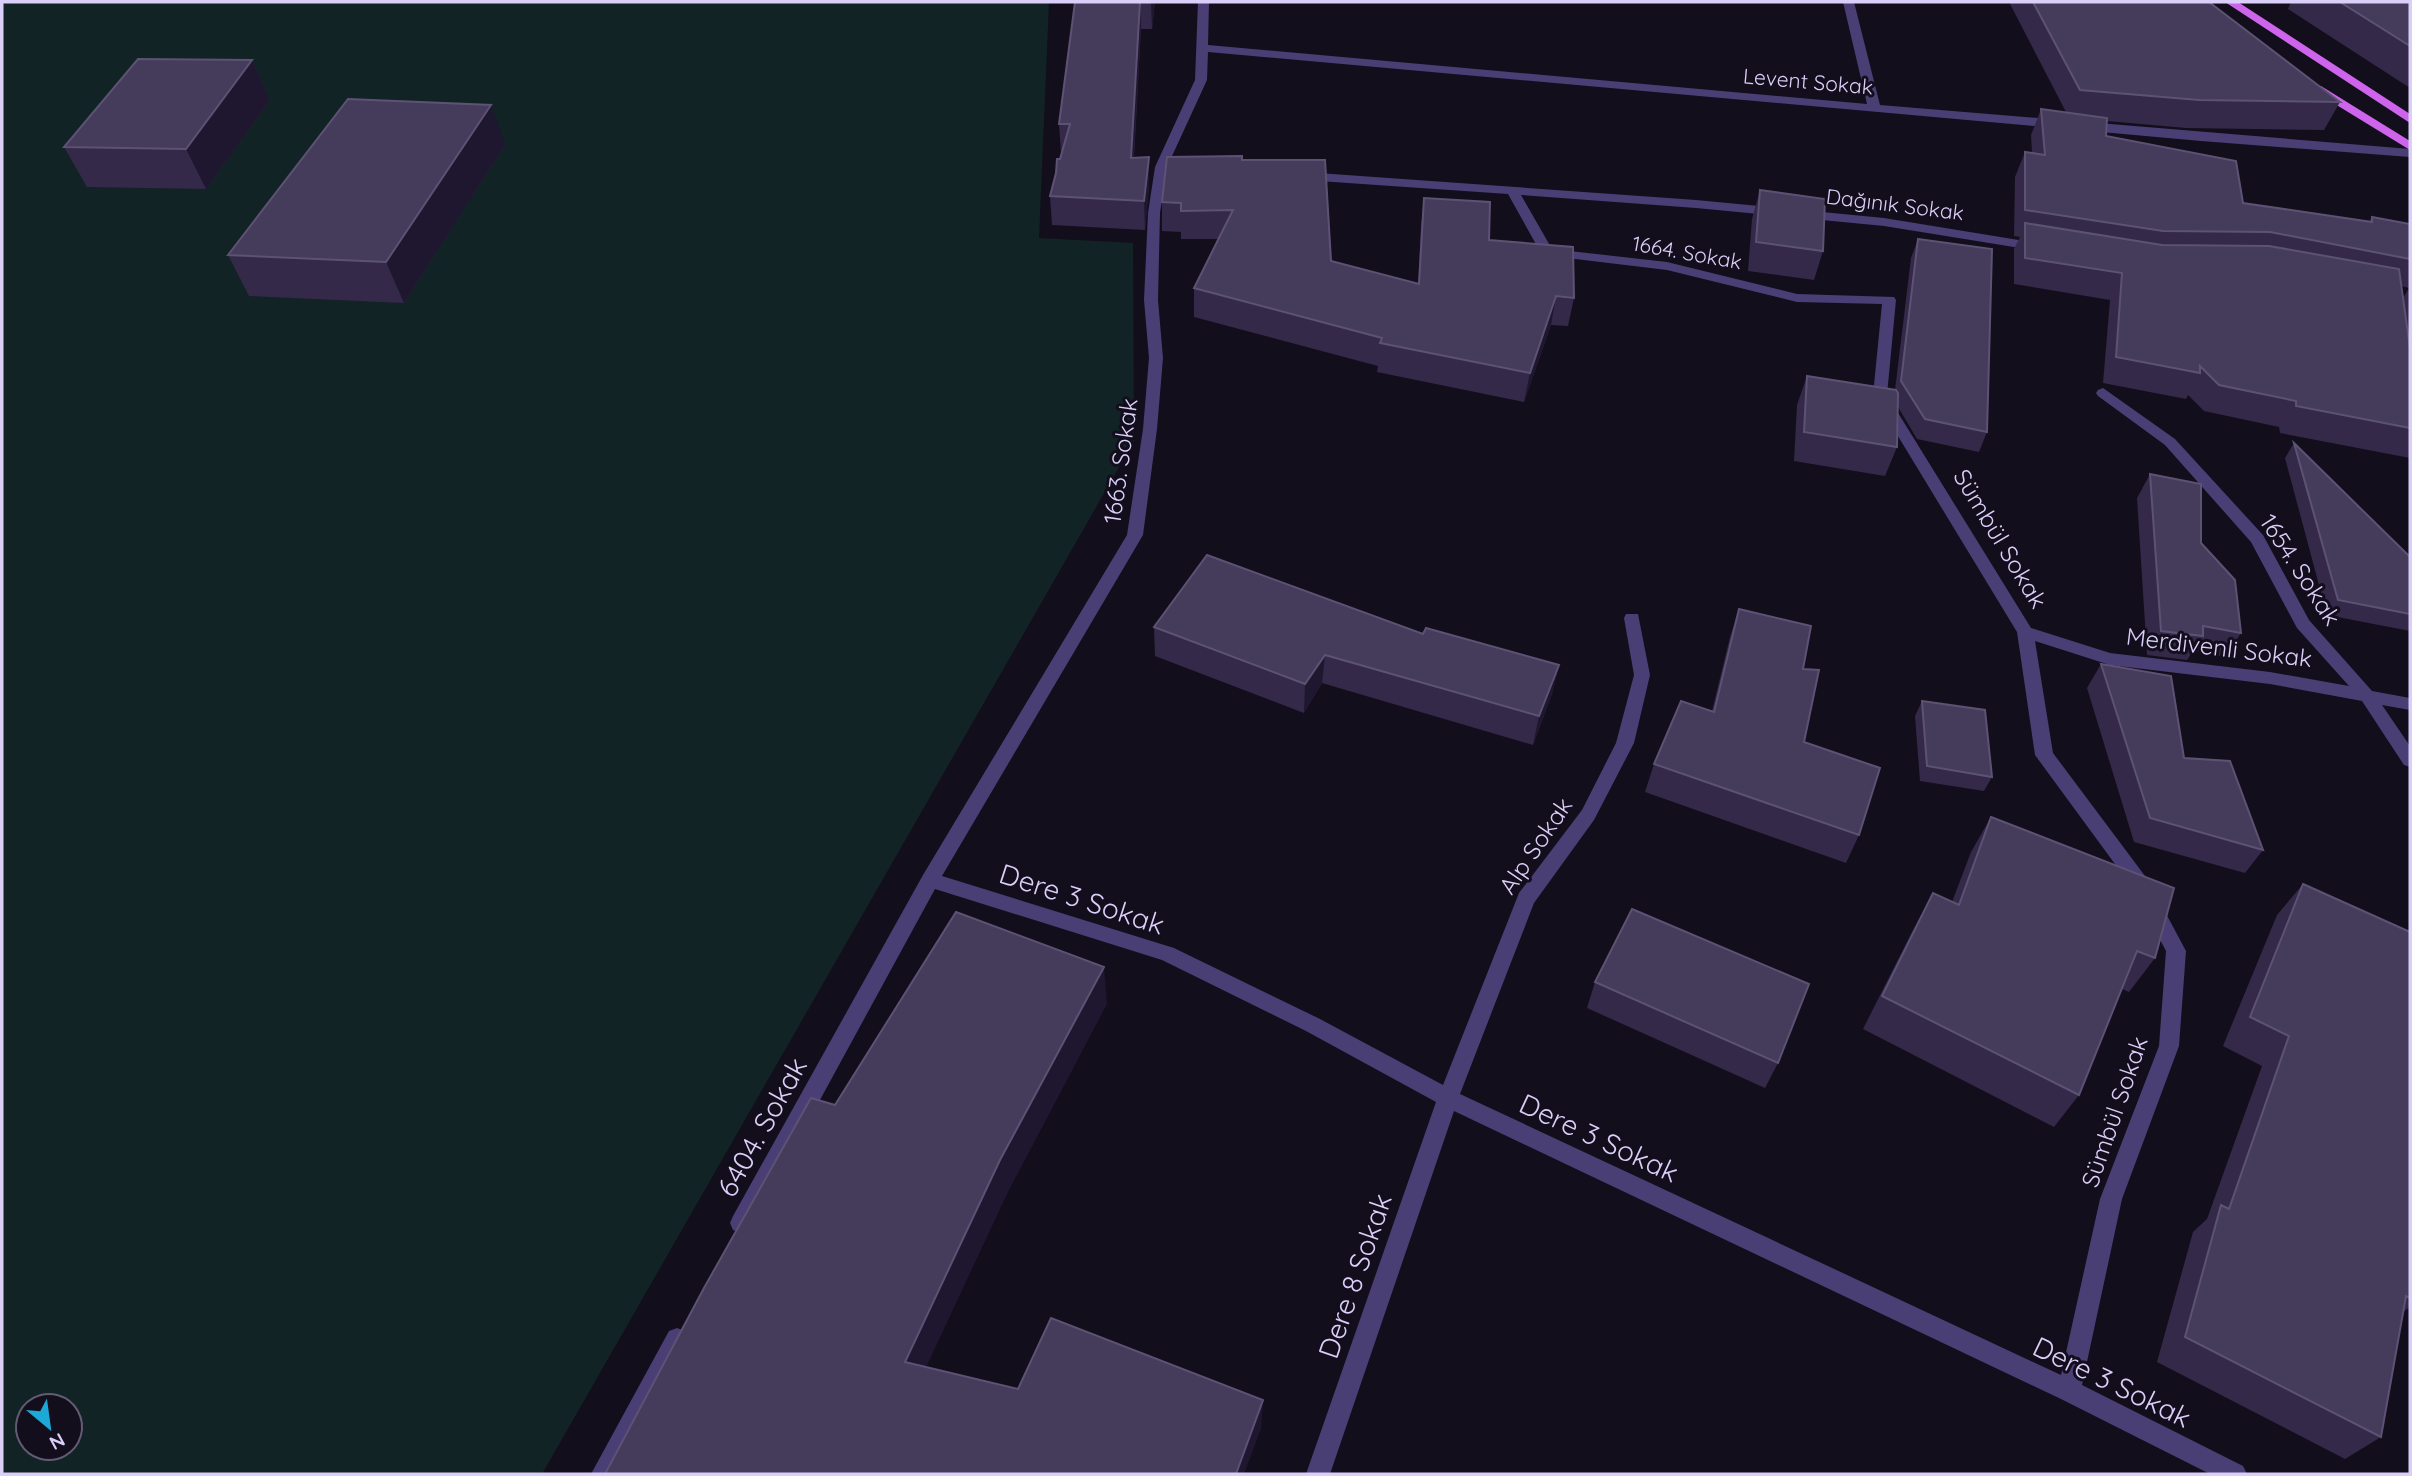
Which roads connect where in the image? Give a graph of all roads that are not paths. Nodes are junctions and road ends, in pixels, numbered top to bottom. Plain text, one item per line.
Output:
1 (1203, 2) edge
2 (1849, 2) edge
3 (2231, 2) edge
4 (1202, 48) junction
5 (2306, 81) edge
6 (1874, 106) junction
7 (2410, 119) edge
8 (2410, 146) edge
9 (2410, 153) edge
10 (1296, 176) edge
11 (1513, 190) junction
12 (2057, 250) edge
13 (1889, 300) joint
14 (2103, 393) dead end
15 (1632, 618) dead end
16 (2025, 632) junction
17 (2365, 693) junction
18 (2410, 704) edge
19 (2410, 760) edge
20 (930, 880) junction
21 (1448, 1098) junction
22 (729, 1244) edge
23 (690, 1317) edge
24 (2069, 1391) junction
25 (603, 1474) edge
26 (1318, 1474) edge
27 (2235, 1474) edge

1 - 4 street, 1663. Sokak
2 - 6 street
3 - 7 main road
4 - 6 street, Levent Sokak
4 - 20 street, 1663. Sokak
5 - 8 main road
6 - 9 street, Levent Sokak
10 - 11 street, Dağınık Sokak
11 - 12 street, Dağınık Sokak
11 - 13 street, 1664. Sokak
13 - 16 street, Sümbül Sokak
14 - 17 street, 1654. Sokak
15 - 21 street, Alp Sokak
16 - 17 street, Merdivenli Sokak
16 - 24 street, Sümbül Sokak
17 - 18 street, Merdivenli Sokak
17 - 19 street, 1654. Sokak
20 - 21 street, Dere 3 Sokak
20 - 22 street, 6404. Sokak
21 - 24 street, Dere 3 Sokak
21 - 26 street, Dere 8 Sokak
23 - 25 street
24 - 27 street, Dere 3 Sokak

